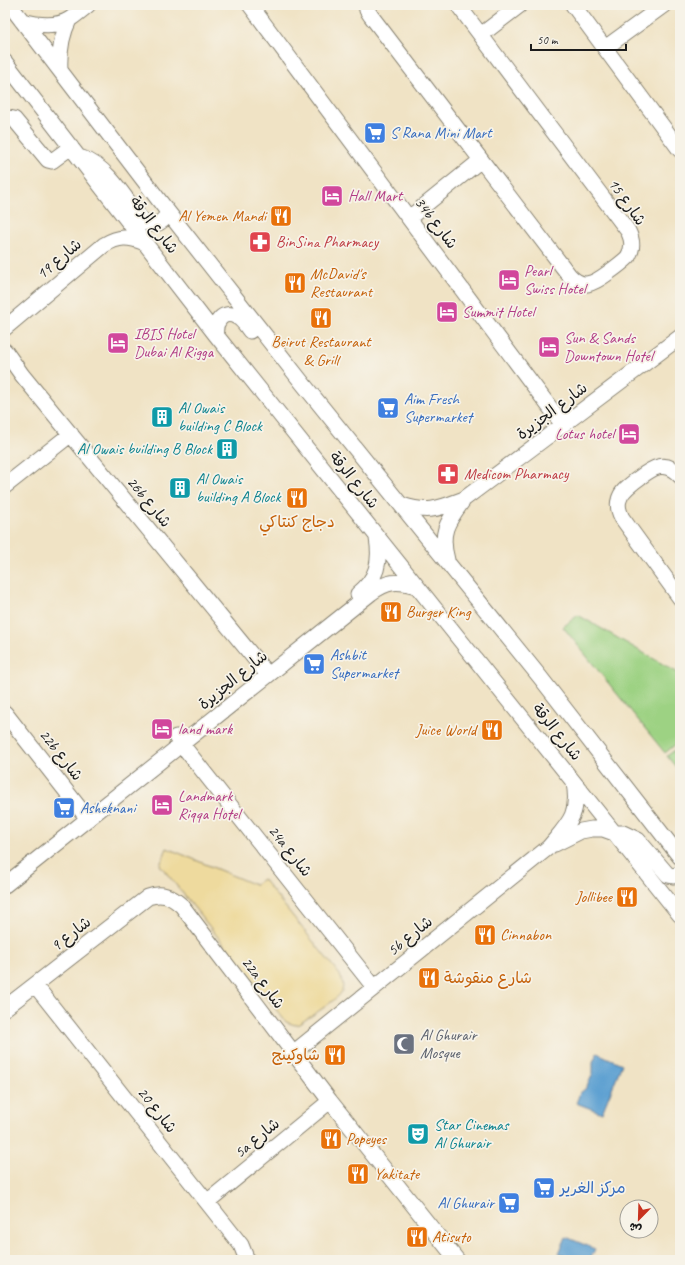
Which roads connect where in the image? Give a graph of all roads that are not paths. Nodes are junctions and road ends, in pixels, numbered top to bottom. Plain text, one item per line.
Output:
1 (10, 5) edge
2 (88, 5) edge
3 (250, 5) edge
4 (366, 5) edge
5 (458, 5) edge
6 (520, 5) edge
7 (573, 5) edge
8 (664, 5) edge
9 (69, 20) junction
10 (22, 21) junction
11 (481, 35) junction
12 (604, 48) junction
13 (5, 62) edge
14 (60, 70) junction
15 (5, 120) edge
16 (680, 150) edge
17 (74, 152) junction
18 (481, 160) junction
19 (168, 212) junction
20 (409, 218) junction
21 (145, 243) junction
22 (5, 328) edge
23 (216, 335) junction
24 (680, 338) edge
25 (5, 351) edge
26 (304, 385) junction
27 (564, 425) junction
28 (70, 434) junction
29 (680, 476) edge
30 (5, 486) edge
31 (464, 499) junction
32 (402, 505) junction
33 (377, 538) junction
34 (447, 560) junction
35 (416, 586) junction
36 (680, 598) edge
37 (265, 672) junction
38 (5, 713) edge
39 (179, 741) junction
40 (574, 783) junction
41 (85, 815) junction
42 (614, 833) junction
43 (549, 847) junction
44 (680, 856) edge
45 (5, 872) edge
46 (680, 874) edge
47 (5, 886) edge
48 (162, 894) joint
49 (680, 915) edge
50 (35, 985) junction
51 (374, 987) junction
52 (5, 1008) edge
53 (293, 1053) junction
54 (330, 1101) junction
55 (207, 1202) junction
56 (247, 1260) edge
57 (457, 1260) edge

1 - 10 street, شارع الرقة
2 - 9 street
3 - 20 street, 34b شارع
4 - 18 street, شارع 15
5 - 11 street, شارع 15
6 - 11 street
7 - 12 street
8 - 12 street
9 - 10 street
9 - 14 street
10 - 14 street, شارع الرقة
11 - 18 street, شارع 15
12 - 16 street
13 - 17 street, شارع الرقة
14 - 19 street, شارع الرقة
15 - 17 street
17 - 19 street
17 - 21 street, شارع الرقة
18 - 20 street
19 - 26 street, شارع الرقة
20 - 27 street, 34b شارع
21 - 22 street, شارع 19
21 - 23 street, شارع الرقة
23 - 26 street
23 - 33 street, شارع الرقة
24 - 27 street, شارع الجزيرة
25 - 28 street, 26b شارع
26 - 32 street, شارع الرقة
27 - 31 street, شارع الجزيرة
28 - 30 street
28 - 37 street, 26b شارع
29 - 36 street
31 - 32 street, شارع الجزيرة
31 - 34 street, شارع الجزيرة
32 - 34 street, شارع الرقة
33 - 35 street, شارع الرقة
33 - 37 street, شارع الجزيرة
34 - 44 street, شارع الرقة
35 - 37 street, شارع الجزيرة
35 - 40 street, شارع الرقة
37 - 39 street, شارع الجزيرة
38 - 41 street, 22b شارع
39 - 41 street, شارع الجزيرة
39 - 51 street, 24a شارع
40 - 42 street, شارع الرقة
40 - 43 street, 5b شارع
41 - 45 street, شارع الجزيرة
41 - 47 street, شارع الجزيرة
42 - 43 street, 5b شارع
42 - 46 street, 5b شارع
42 - 49 street, شارع الرقة
43 - 51 street, 5b شارع
48 - 50 street, شارع 9
48 - 53 street, 22a شارع
50 - 52 street, شارع 9
50 - 55 street, شارع 20
51 - 53 street, 5b شارع
53 - 54 street, 22a شارع
54 - 55 street, 5a شارع
54 - 57 street, 22a شارع
55 - 56 street, شارع 20

